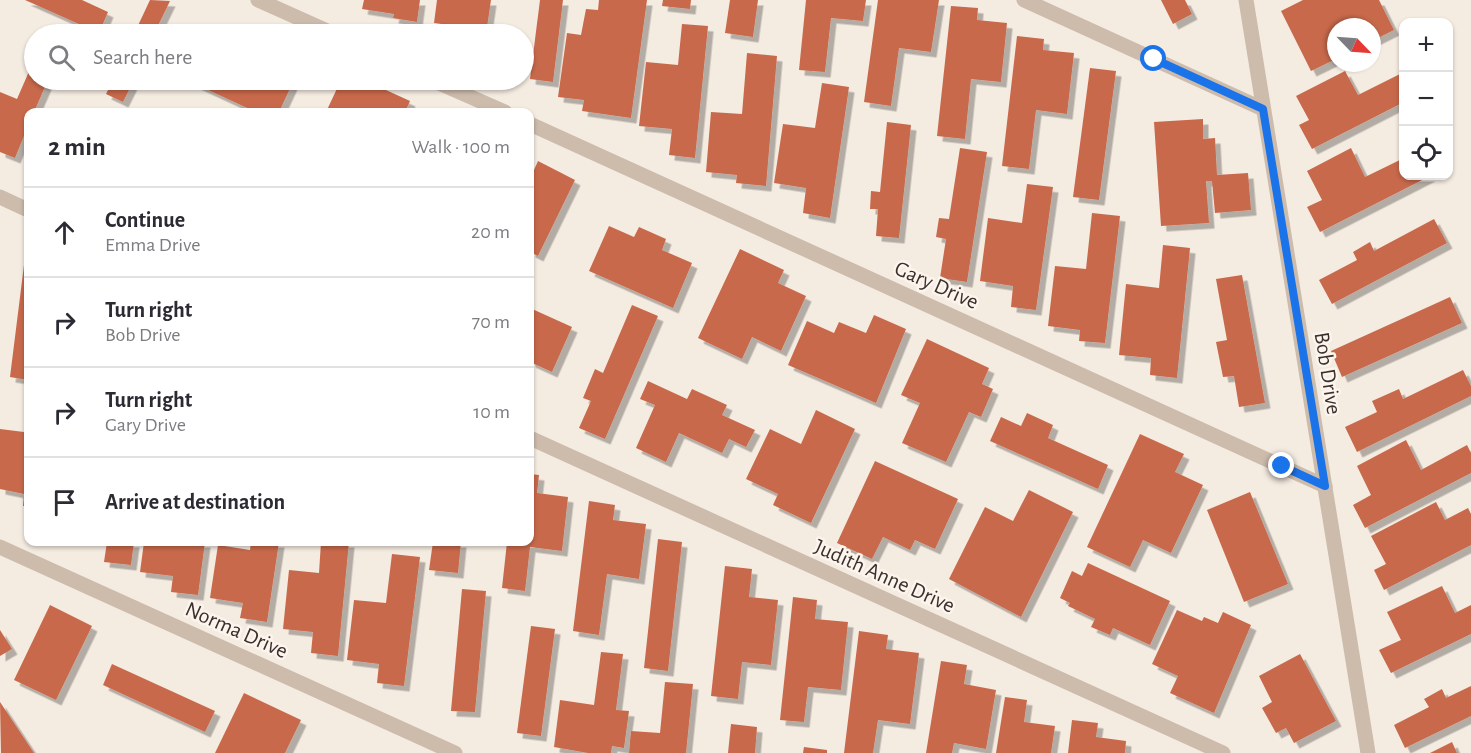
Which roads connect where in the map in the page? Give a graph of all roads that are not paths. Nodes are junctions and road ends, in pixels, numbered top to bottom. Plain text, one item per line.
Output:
1 (258, 0) edge
2 (1024, 0) edge
3 (1246, 0) edge
4 (312, 24) edge
5 (455, 90) edge
6 (496, 108) edge
7 (1263, 109) junction
8 (534, 126) edge
9 (0, 197) edge
10 (24, 208) edge
11 (534, 440) edge
12 (1325, 486) junction
13 (0, 547) edge
14 (455, 753) edge
15 (1223, 753) edge
16 (1368, 753) edge

1 - 4 street
2 - 7 street
3 - 7 street, Bob Drive
5 - 6 street
7 - 12 street, Bob Drive
8 - 12 street, Gary Drive
9 - 10 street
11 - 15 street, Judith Anne Drive
12 - 16 street, Bob Drive
13 - 14 street, Norma Drive

